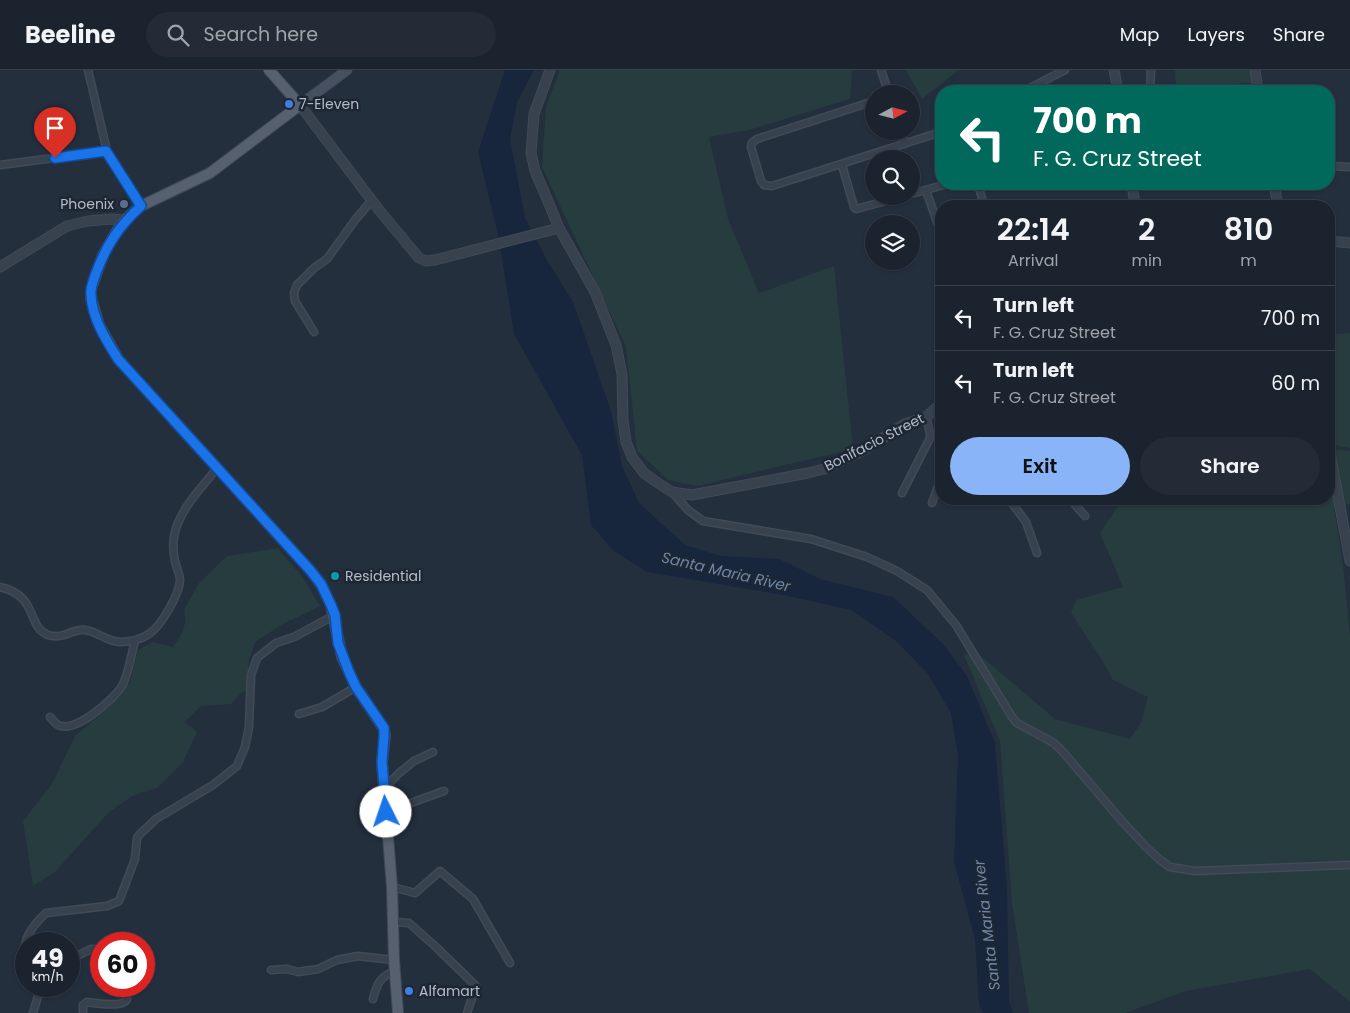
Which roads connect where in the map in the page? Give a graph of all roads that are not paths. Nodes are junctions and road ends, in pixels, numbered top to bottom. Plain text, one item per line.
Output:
1 (88, 70) edge
2 (269, 70) edge
3 (347, 70) edge
4 (550, 70) edge
5 (881, 70) edge
6 (1065, 70) edge
7 (1114, 70) edge
8 (1151, 70) edge
9 (1255, 70) edge
10 (886, 85) edge
11 (1036, 85) edge
12 (1117, 85) edge
13 (1150, 85) edge
14 (1257, 85) edge
15 (865, 104) edge
16 (300, 105) junction
17 (935, 134) edge
18 (903, 140) edge
19 (904, 144) junction
20 (106, 151) junction
21 (1, 163) edge
22 (842, 165) junction
23 (1335, 166) edge
24 (1350, 167) edge
25 (935, 187) edge
26 (926, 190) junction
27 (920, 192) edge
28 (372, 200) junction
29 (871, 205) edge
30 (141, 206) junction
31 (935, 216) edge
32 (125, 220) junction
33 (559, 228) junction
34 (1335, 242) edge
35 (1350, 243) edge
36 (0, 267) edge
37 (314, 332) dead end
38 (935, 409) edge
39 (926, 417) junction
40 (217, 468) junction
41 (1335, 480) edge
42 (672, 492) junction
43 (902, 493) dead end
44 (935, 495) edge
45 (932, 503) dead end
46 (1013, 505) edge
47 (1075, 505) edge
48 (1085, 516) dead end
49 (1037, 553) dead end
50 (1350, 561) edge
51 (0, 587) edge
52 (335, 615) junction
53 (135, 641) junction
54 (356, 687) junction
55 (300, 714) dead end
56 (50, 717) dead end
57 (432, 752) dead end
58 (384, 788) junction
59 (444, 791) dead end
60 (386, 812) junction
61 (1350, 865) edge
62 (392, 887) junction
63 (394, 922) junction
64 (32, 932) edge
65 (394, 960) junction
66 (510, 963) dead end
67 (271, 970) dead end
68 (394, 972) junction
69 (38, 997) edge
70 (127, 997) edge
71 (373, 999) dead end
72 (33, 1013) edge
73 (83, 1013) edge
74 (398, 1013) edge
75 (467, 1013) edge

1 - 20 street
2 - 16 main road
3 - 16 main road
4 - 33 street
5 - 10 street
6 - 11 street
7 - 12 street
8 - 13 street
9 - 14 street
15 - 22 street
16 - 28 street
16 - 30 main road
17 - 19 street
18 - 19 street
19 - 22 street
20 - 21 street
20 - 30 street
22 - 29 street
23 - 24 street
25 - 26 street
26 - 27 street
26 - 31 street
28 - 33 street
28 - 37 street
30 - 32 main road
32 - 36 street
32 - 40 main road
33 - 42 street
34 - 35 street
38 - 39 street, Bonifacio Street
39 - 42 street, Bonifacio Street
39 - 43 street
40 - 52 main road
40 - 53 street
41 - 50 street
42 - 61 street
44 - 45 street
46 - 49 street
47 - 48 street
51 - 53 street
52 - 54 main road
52 - 64 street
53 - 56 street
54 - 55 street
54 - 58 main road
57 - 58 street
58 - 60 main road
59 - 60 street
60 - 62 main road
62 - 63 main road
62 - 66 street
63 - 65 main road
63 - 75 street
65 - 67 street
65 - 68 main road
68 - 71 street
68 - 74 main road
69 - 72 street
70 - 73 street

